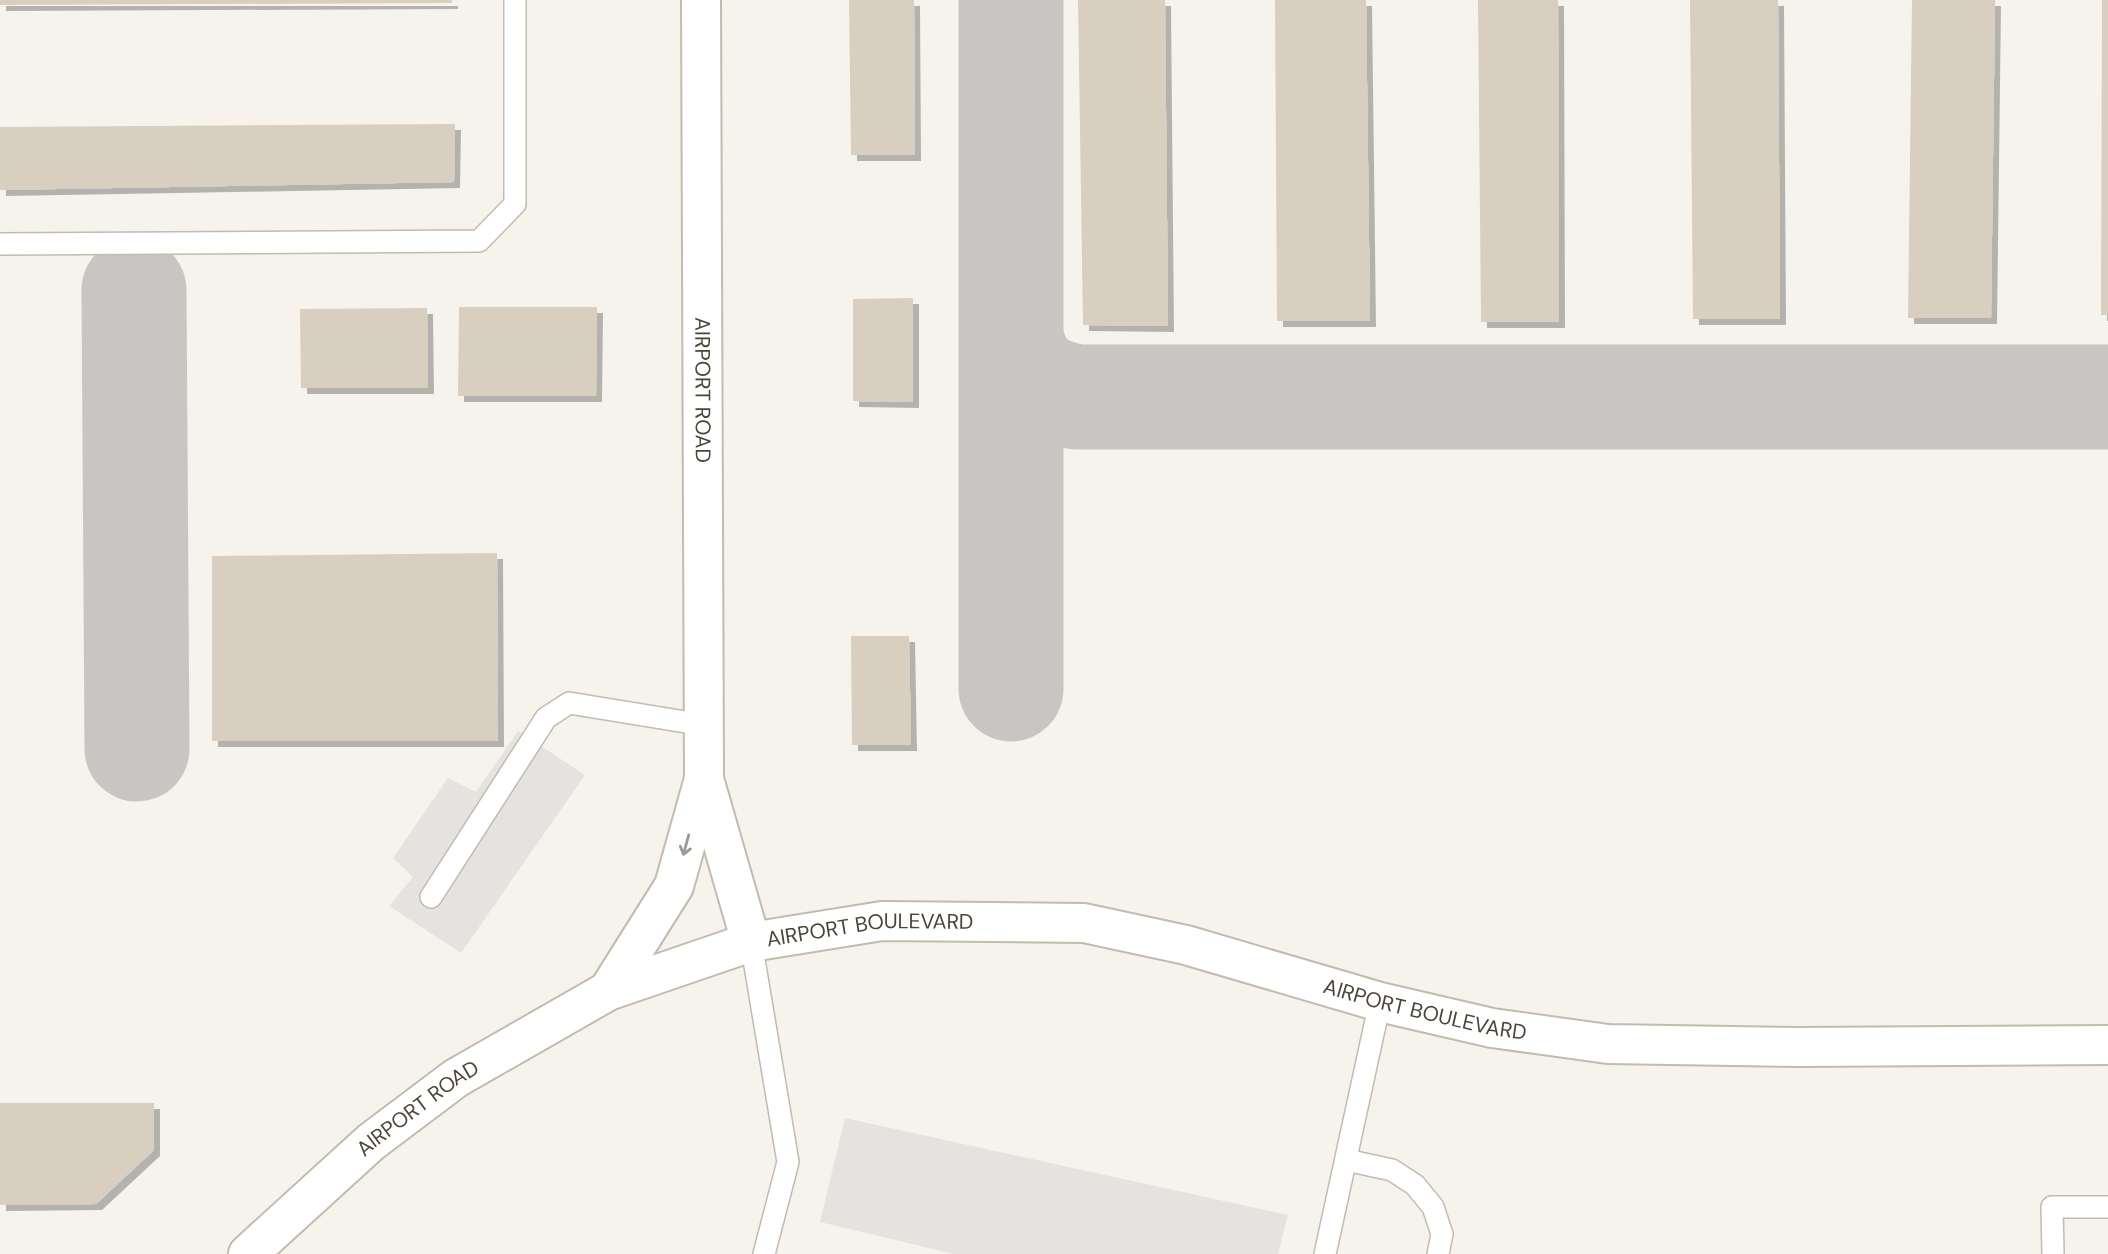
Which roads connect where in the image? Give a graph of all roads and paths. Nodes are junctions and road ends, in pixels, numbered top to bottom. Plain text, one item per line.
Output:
1 (515, 0) edge
2 (701, 0) edge
3 (0, 244) edge
4 (704, 725) junction
5 (704, 779) junction
6 (431, 897) dead end
7 (751, 942) junction
8 (608, 991) junction
9 (1380, 1002) junction
10 (2108, 1045) edge
11 (1346, 1160) junction
12 (2108, 1207) edge
13 (248, 1254) edge
14 (764, 1254) edge
15 (1325, 1254) edge
16 (1438, 1254) edge
17 (2053, 1254) edge

1 - 3 lane
2 - 4 street, AIRPORT ROAD
4 - 5 street, AIRPORT ROAD
4 - 6 lane
5 - 7 street, AIRPORT ROAD
5 -> 8 street, AIRPORT ROAD
7 - 8 street, AIRPORT ROAD
7 - 9 street, AIRPORT BOULEVARD
7 - 14 lane
8 - 13 street, AIRPORT ROAD
9 - 10 street, AIRPORT BOULEVARD
9 - 11 lane
11 - 15 lane
11 - 16 lane
12 - 17 lane

